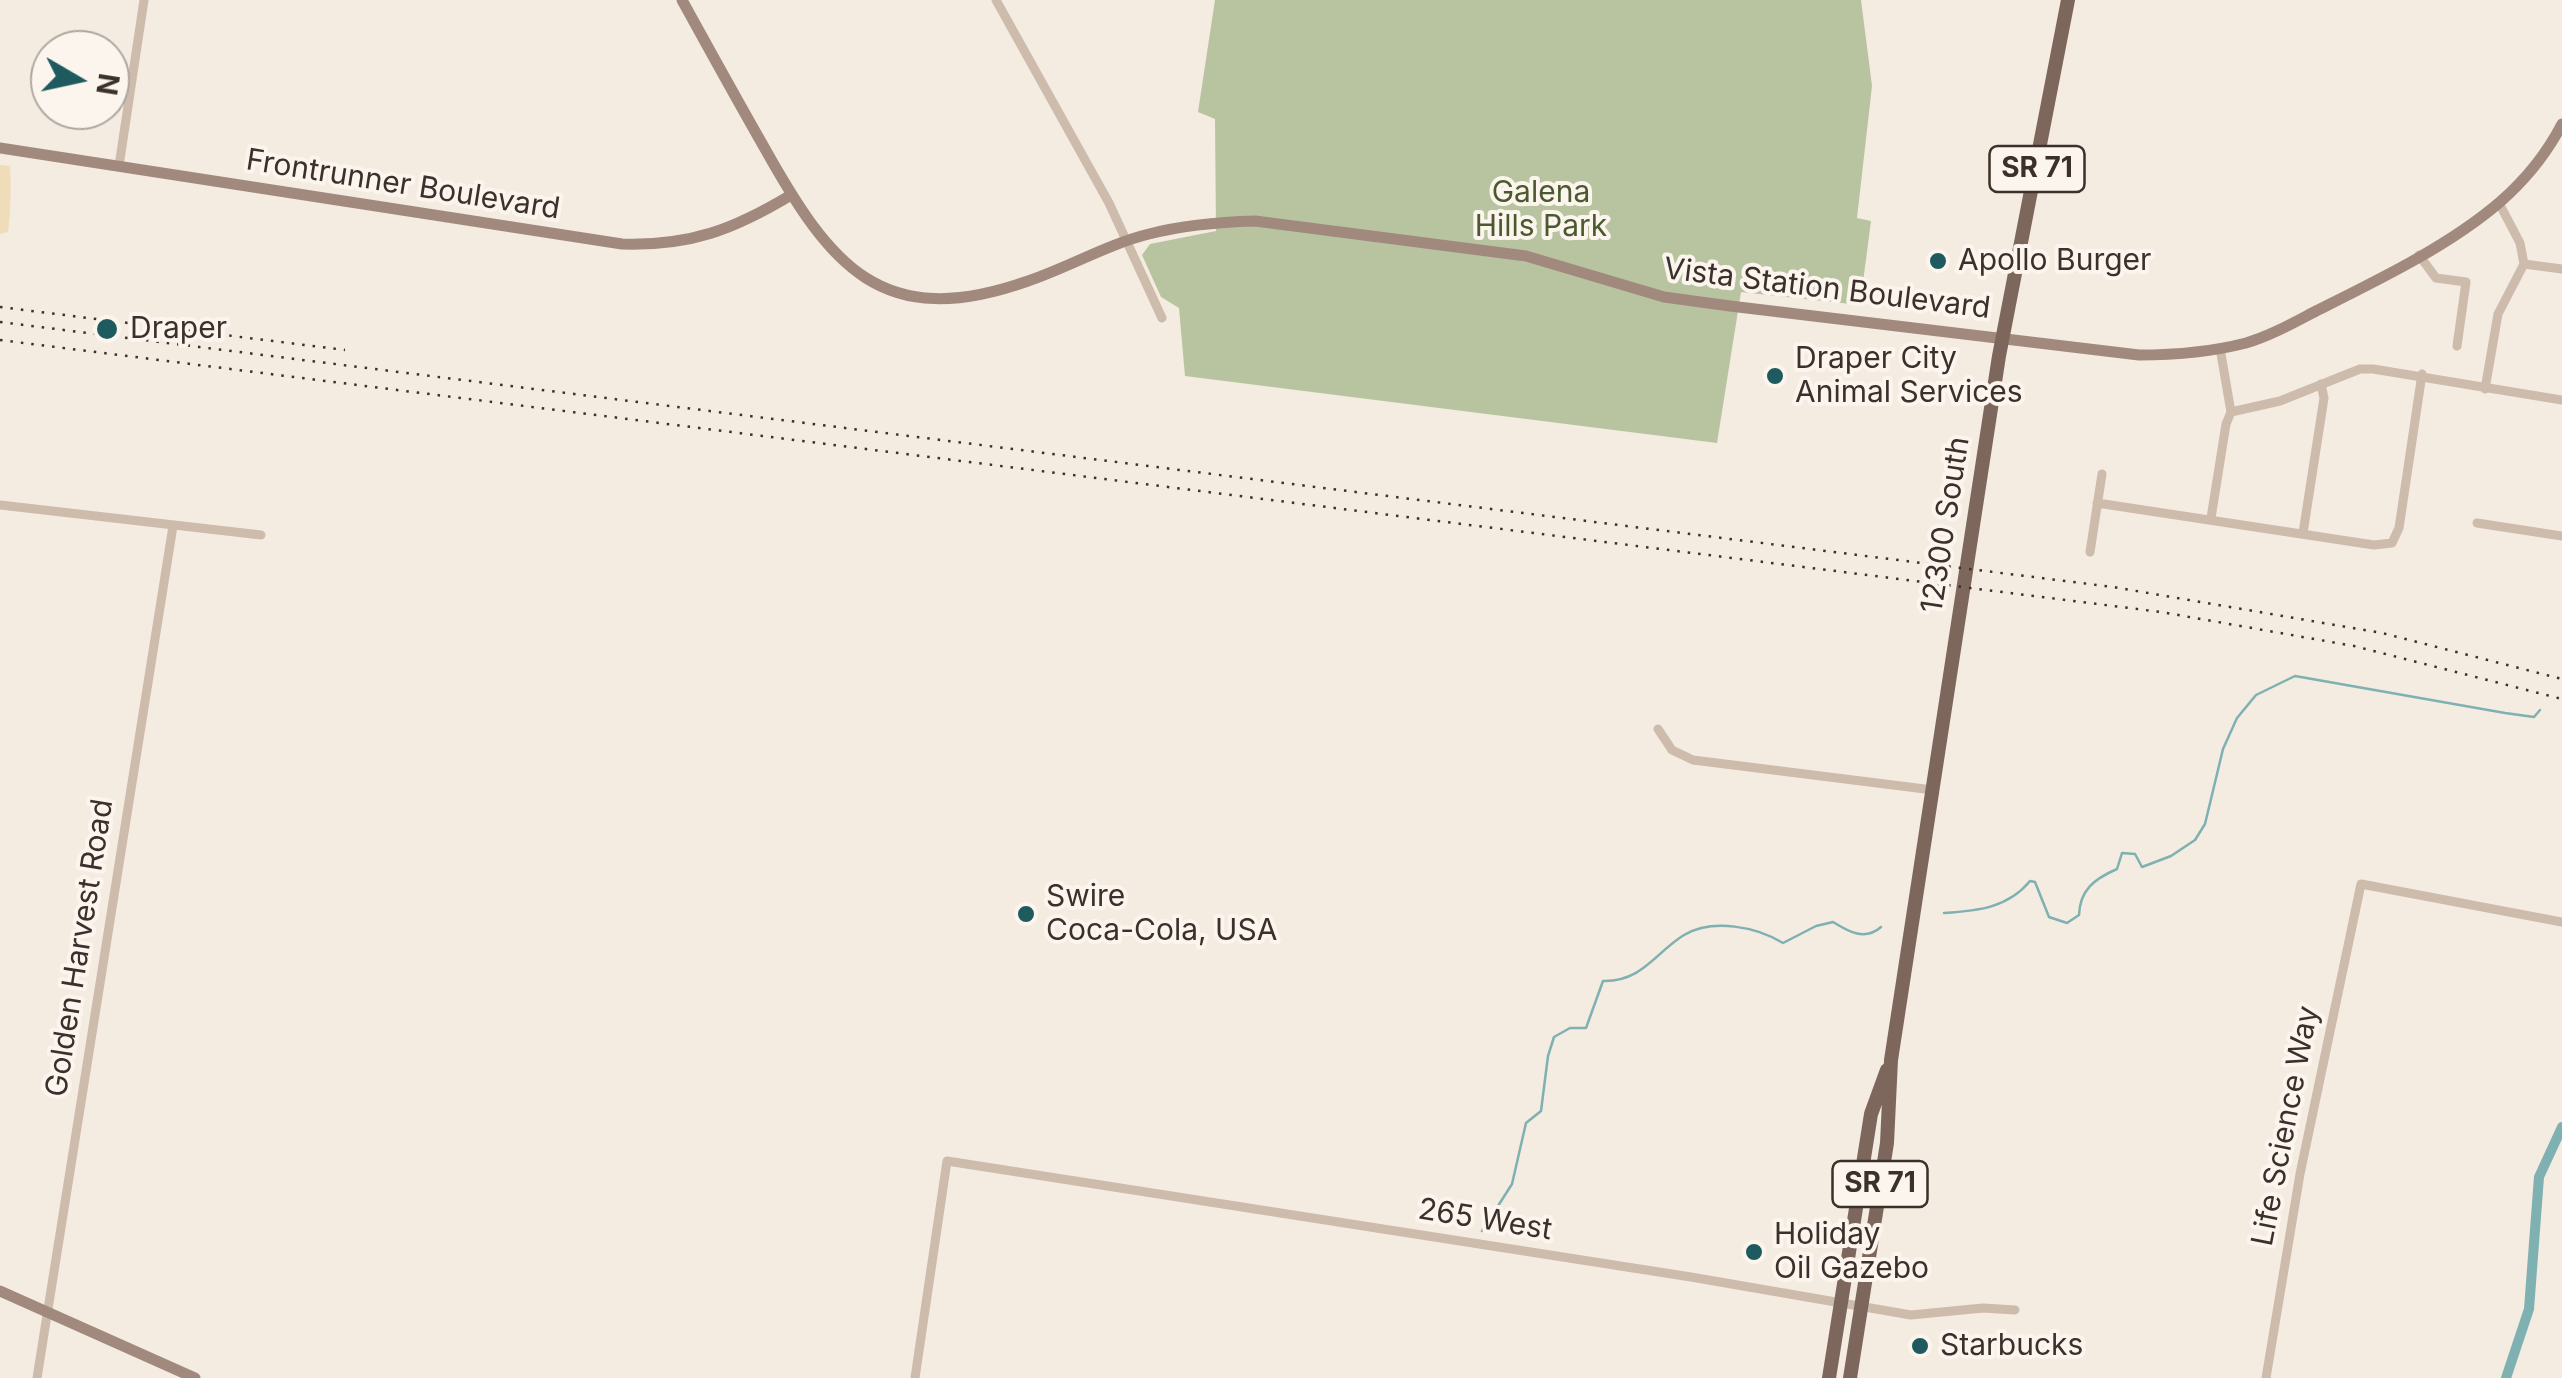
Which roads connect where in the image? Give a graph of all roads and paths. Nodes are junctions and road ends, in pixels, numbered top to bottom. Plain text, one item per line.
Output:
1 (144, 0) edge
2 (682, 0) edge
3 (996, 0) edge
4 (2068, 0) edge
5 (2562, 124) edge
6 (0, 148) edge
7 (118, 166) junction
8 (791, 195) junction
9 (2499, 202) junction
10 (1126, 242) junction
11 (2419, 255) junction
12 (2524, 264) junction
13 (2562, 270) edge
14 (1162, 318) dead end
15 (2003, 337) junction
16 (2457, 346) dead end
17 (2220, 348) junction
18 (2422, 374) junction
19 (2321, 384) junction
20 (2485, 388) junction
21 (2562, 400) edge
22 (2231, 412) junction
23 (2102, 474) dead end
24 (2097, 503) junction
25 (0, 505) edge
26 (2211, 518) junction
27 (2477, 523) dead end
28 (172, 526) junction
29 (2303, 533) junction
30 (261, 535) dead end
31 (2562, 536) edge
32 (2090, 552) dead end
33 (1658, 729) dead end
34 (1933, 790) junction
35 (2562, 922) edge
36 (1891, 1060) junction
37 (0, 1291) edge
38 (1841, 1304) junction
39 (1861, 1307) junction
40 (2014, 1310) dead end
41 (48, 1312) junction
42 (37, 1378) edge
43 (195, 1378) edge
44 (915, 1378) edge
45 (1828, 1378) edge
46 (1850, 1378) edge
47 (2266, 1378) edge

1 - 7 street
2 - 8 street, Vista Station Boulevard
3 - 10 street
4 - 15 main road, 12300 South / SR 71
5 - 9 street, Vista Station Boulevard
6 - 7 street, Frontrunner Boulevard
7 - 8 street, Frontrunner Boulevard
8 - 10 street, Vista Station Boulevard
9 - 11 street, Vista Station Boulevard
9 - 12 street
10 - 14 street
10 - 15 street, Vista Station Boulevard
11 - 16 street
11 - 17 street, Vista Station Boulevard
12 - 13 street
12 - 20 street
15 - 17 street, Vista Station Boulevard
15 - 34 main road, 12300 South / SR 71
17 - 22 street
18 - 19 street
18 - 20 street
18 - 29 street
19 - 22 street
19 - 29 street
20 - 21 street
22 - 26 street
23 - 24 street
24 - 26 street
24 - 32 street
25 - 28 street
26 - 29 street
27 - 31 street
28 - 30 street
28 - 41 street, Golden Harvest Road
33 - 34 street
34 - 36 main road, 12300 South / SR 71
35 - 47 street, Life Science Way
36 - 38 main road, 12300 South / SR 71
36 - 39 main road, 12300 South / SR 71
37 - 41 street
38 - 39 street, 265 West
38 - 44 street, 265 West
38 - 45 main road, 12300 South / SR 71
39 - 40 street, 265 West
39 - 46 main road, 12300 South / SR 71
41 - 42 street, Golden Harvest Road
41 - 43 street

